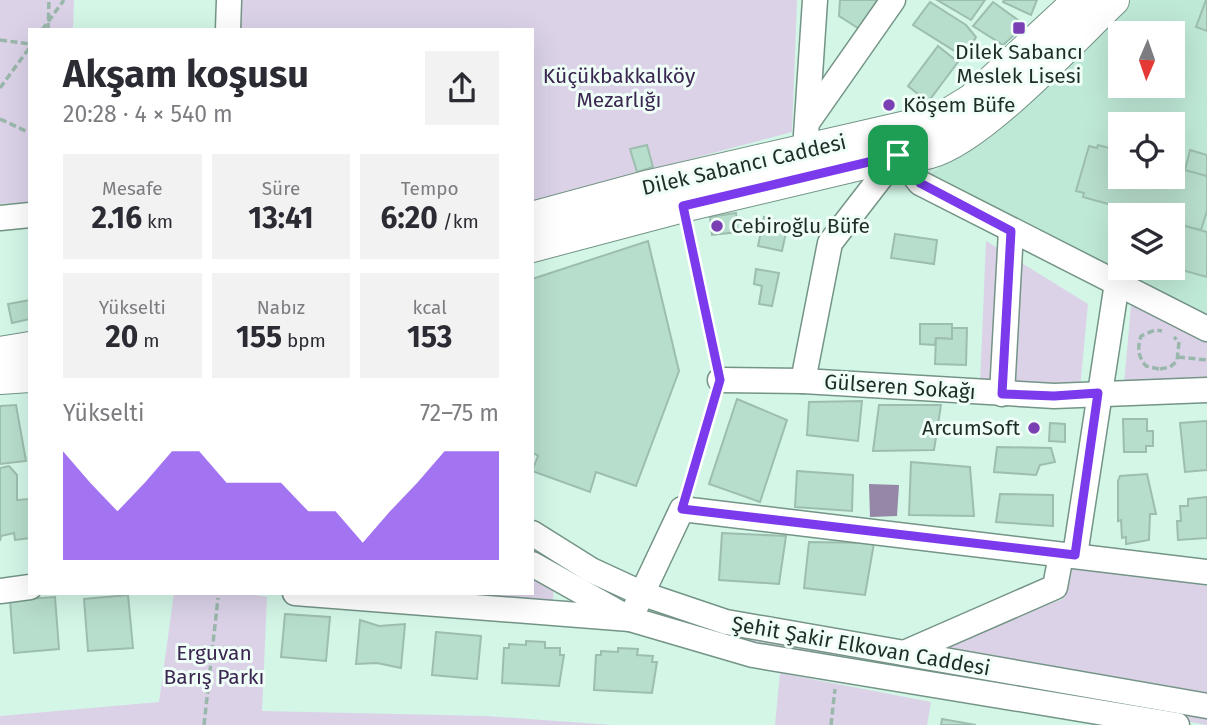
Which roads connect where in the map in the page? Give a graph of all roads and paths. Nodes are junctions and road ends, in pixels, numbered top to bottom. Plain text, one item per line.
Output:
1 (49, 0) edge
2 (64, 0) edge
3 (229, 0) edge
4 (815, 0) edge
5 (893, 0) edge
6 (1080, 0) edge
7 (1113, 0) edge
8 (48, 22) junction
9 (44, 28) edge
10 (48, 28) edge
11 (228, 28) edge
12 (0, 40) edge
13 (28, 46) edge
14 (28, 49) edge
15 (0, 88) edge
16 (0, 119) edge
17 (28, 132) edge
18 (806, 135) junction
19 (898, 155) junction
20 (683, 206) junction
21 (28, 215) edge
22 (534, 217) edge
23 (0, 219) edge
24 (1011, 231) junction
25 (534, 245) edge
26 (1117, 283) junction
27 (1207, 329) edge
28 (28, 348) edge
29 (0, 353) edge
30 (1177, 357) junction
31 (1207, 360) edge
32 (28, 376) edge
33 (0, 378) edge
34 (720, 380) junction
35 (1159, 380) junction
36 (803, 381) junction
37 (1207, 390) edge
38 (1098, 393) junction
39 (1002, 394) junction
40 (682, 509) junction
41 (534, 534) edge
42 (1068, 555) junction
43 (534, 565) edge
44 (1207, 572) edge
45 (28, 587) edge
46 (0, 591) edge
47 (643, 594) junction
48 (321, 595) edge
49 (218, 598) dead end
50 (630, 619) junction
51 (904, 653) junction
52 (837, 669) junction
53 (1207, 706) edge
54 (204, 725) edge
55 (831, 725) edge
56 (1177, 725) edge

1 - 8 path
2 - 8 path
3 - 11 street
4 - 18 street
5 - 18 street
6 - 18 main road, Dilek Sabancı Caddesi
7 - 19 main road, Dilek Sabancı Caddesi
8 - 9 path
8 - 10 path
12 - 13 path
14 - 15 path
16 - 17 path
18 - 22 main road, Dilek Sabancı Caddesi
19 - 20 main road, Dilek Sabancı Caddesi
19 - 24 street
19 - 36 street
20 - 25 main road, Dilek Sabancı Caddesi
20 - 34 path
21 - 23 street
24 - 26 street
24 - 39 street
26 - 27 street
26 - 38 street
28 - 29 main road
30 - 31 path
30 - 35 path
30 - 35 path
32 - 33 main road
34 - 36 street, Gülseren Sokağı
34 - 40 path
35 - 37 street, Gülseren Sokağı
35 - 38 street, Gülseren Sokağı
36 - 39 street, Gülseren Sokağı
38 - 39 street, Gülseren Sokağı
38 - 42 street
40 - 42 street
40 - 47 street
41 - 47 street, Şehit Şakir Elkovan Caddesi
42 - 44 street
42 - 51 street
43 - 50 street, Şehit Şakir Elkovan Caddesi
45 - 46 street
47 - 50 street
47 - 51 street, Şehit Şakir Elkovan Caddesi
48 - 50 street
49 - 54 path
50 - 52 street, Şehit Şakir Elkovan Caddesi
51 - 53 street, Şehit Şakir Elkovan Caddesi
52 - 55 path
52 - 56 street, Şehit Şakir Elkovan Caddesi

